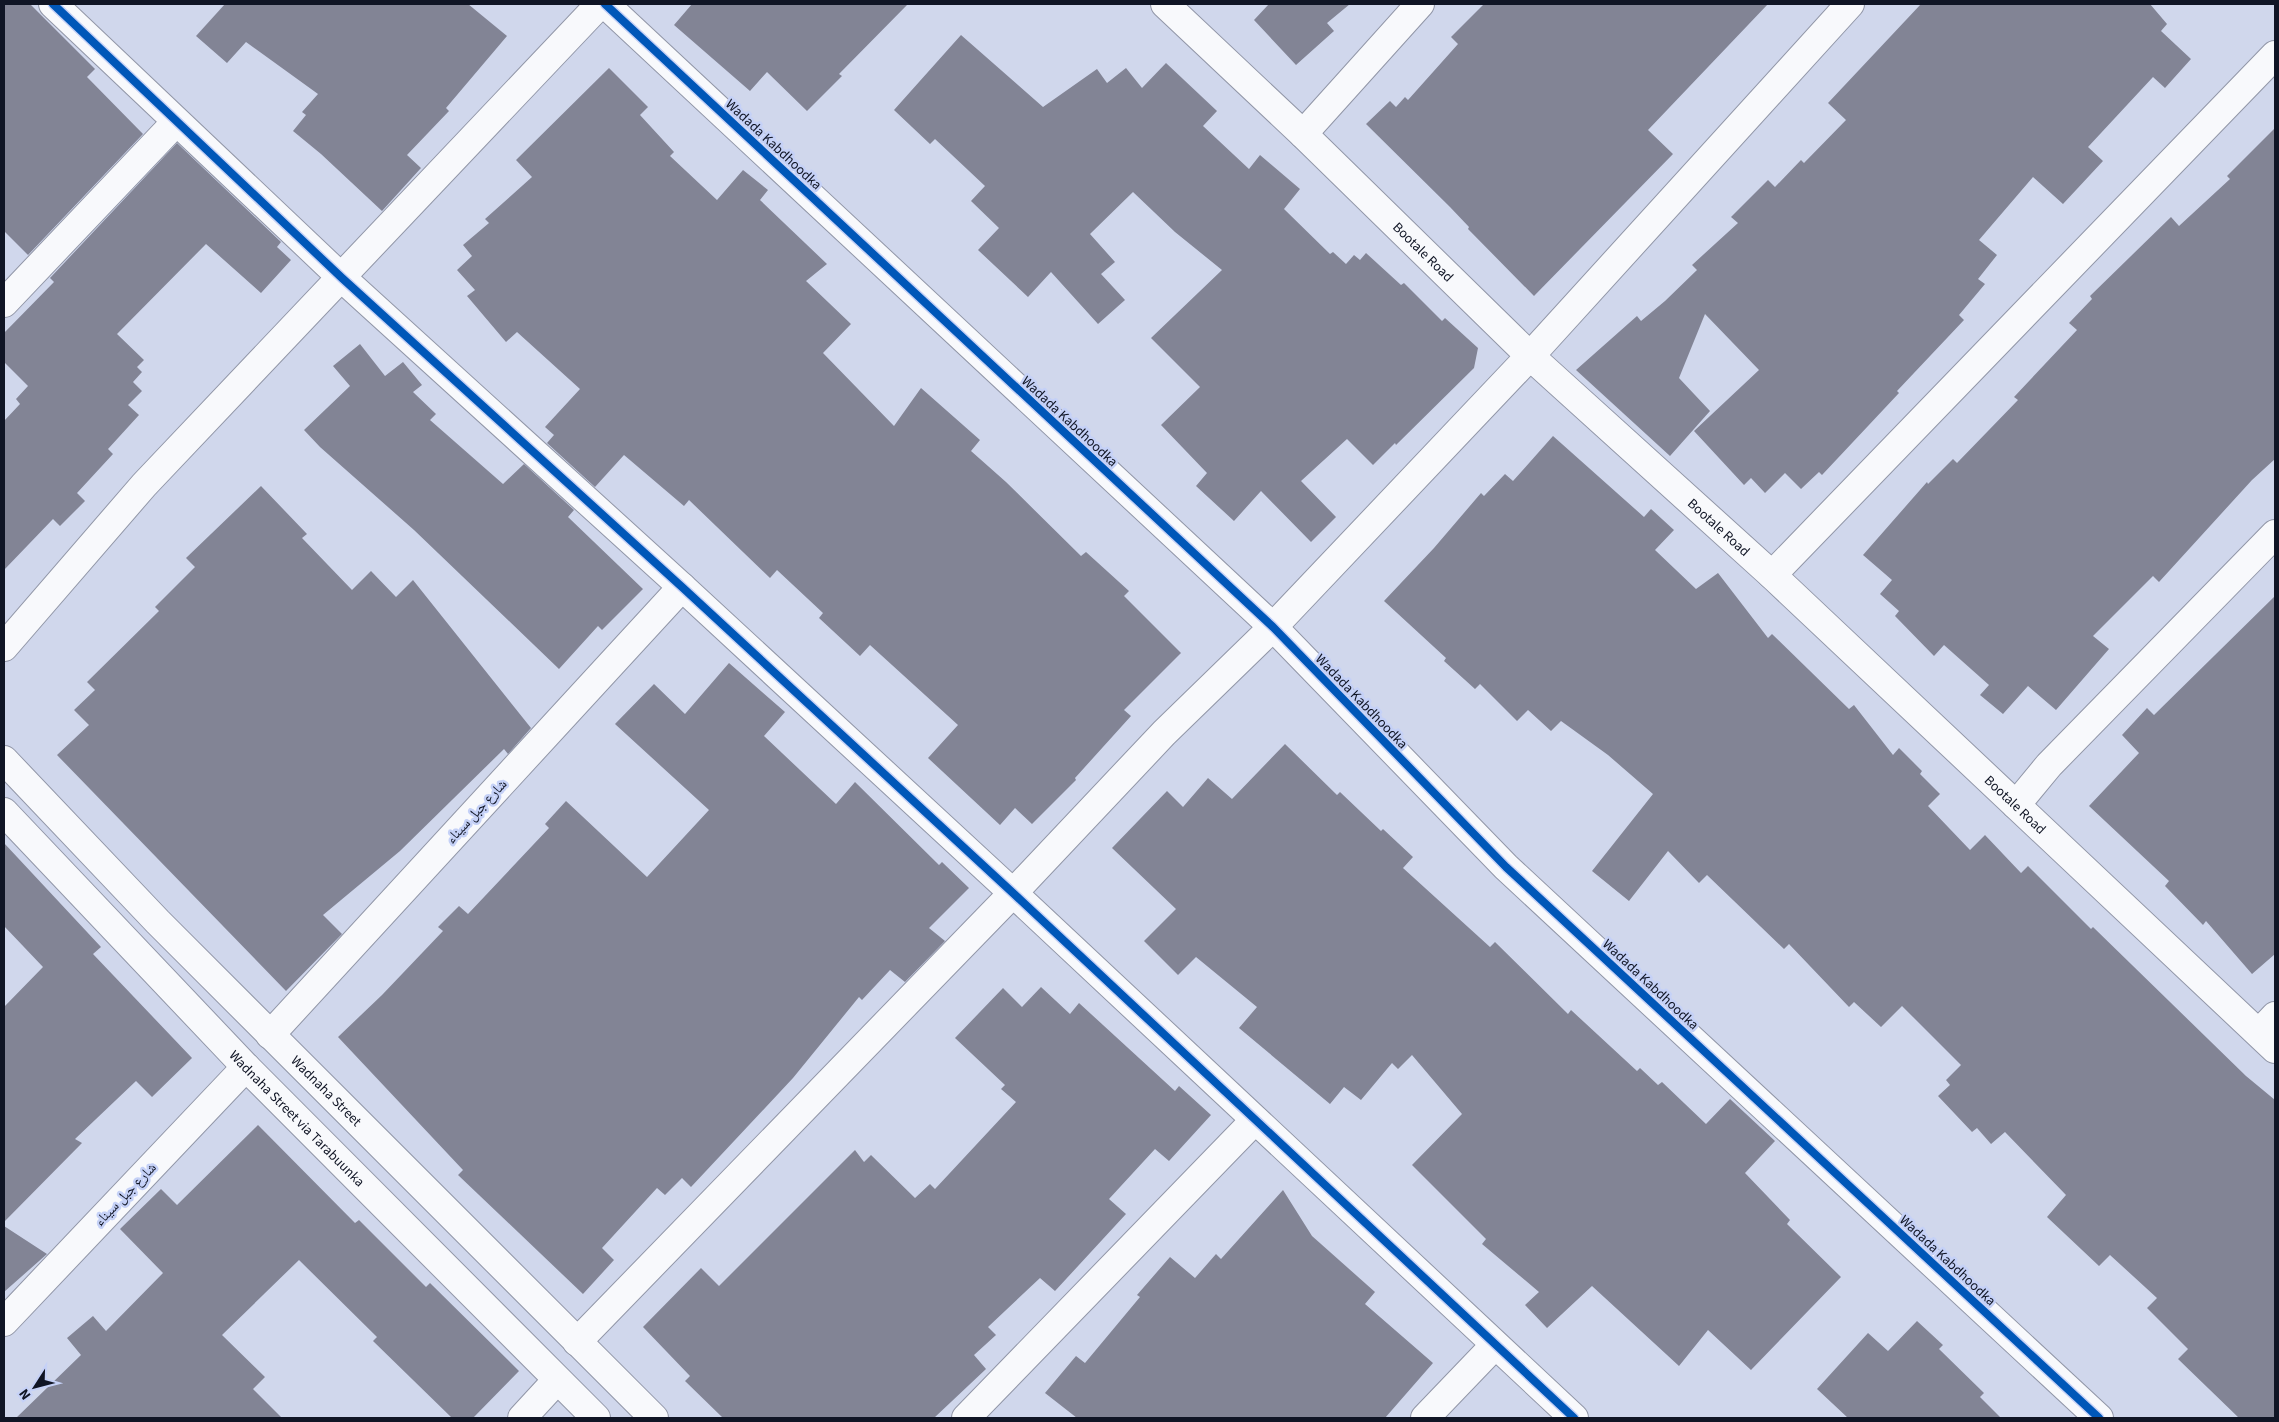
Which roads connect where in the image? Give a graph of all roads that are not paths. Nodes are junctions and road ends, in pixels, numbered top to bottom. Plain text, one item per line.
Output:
1 (53, 4) edge
2 (600, 4) edge
3 (605, 4) edge
4 (1165, 4) edge
5 (1420, 4) edge
6 (1850, 4) edge
7 (2275, 54) edge
8 (176, 122) junction
9 (1303, 134) junction
10 (342, 278) junction
11 (4, 303) edge
12 (1530, 356) junction
13 (2275, 534) edge
14 (1772, 575) junction
15 (682, 586) junction
16 (1272, 627) junction
17 (4, 647) edge
18 (4, 760) edge
19 (2016, 805) junction
20 (4, 812) edge
21 (1013, 893) junction
22 (2270, 1033) edge
23 (270, 1034) junction
24 (246, 1067) junction
25 (1256, 1120) junction
26 (4, 1322) edge
27 (577, 1342) junction
28 (1495, 1344) junction
29 (557, 1380) junction
30 (522, 1418) edge
31 (596, 1418) edge
32 (654, 1418) edge
33 (966, 1418) edge
34 (1425, 1418) edge
35 (1574, 1418) edge
36 (2099, 1418) edge

1 - 8 street
2 - 10 street
3 - 16 street, Wadada Kabdhoodka
4 - 9 street, Bootale Road
5 - 9 street
6 - 12 street
7 - 14 street
8 - 10 street
8 - 11 street
9 - 12 street, Bootale Road
10 - 15 street
10 - 17 street
12 - 14 street, Bootale Road
12 - 16 street
13 - 19 street
14 - 19 street, Bootale Road
15 - 21 street
15 - 23 street, شارع جبل سيناء
16 - 21 street
16 - 36 street, Wadada Kabdhoodka
18 - 23 street, Wadnaha Street
19 - 22 street, Bootale Road
20 - 24 street, Wadnaha Street via Tarabuunka
21 - 25 street
21 - 27 street
23 - 27 street, Wadnaha Street
24 - 26 street, شارع جبل سيناء
24 - 29 street, Wadnaha Street via Tarabuunka
25 - 28 street
25 - 33 street
27 - 32 street, Wadnaha Street
28 - 34 street
28 - 35 street
29 - 30 street
29 - 31 street, Wadnaha Street via Tarabuunka

